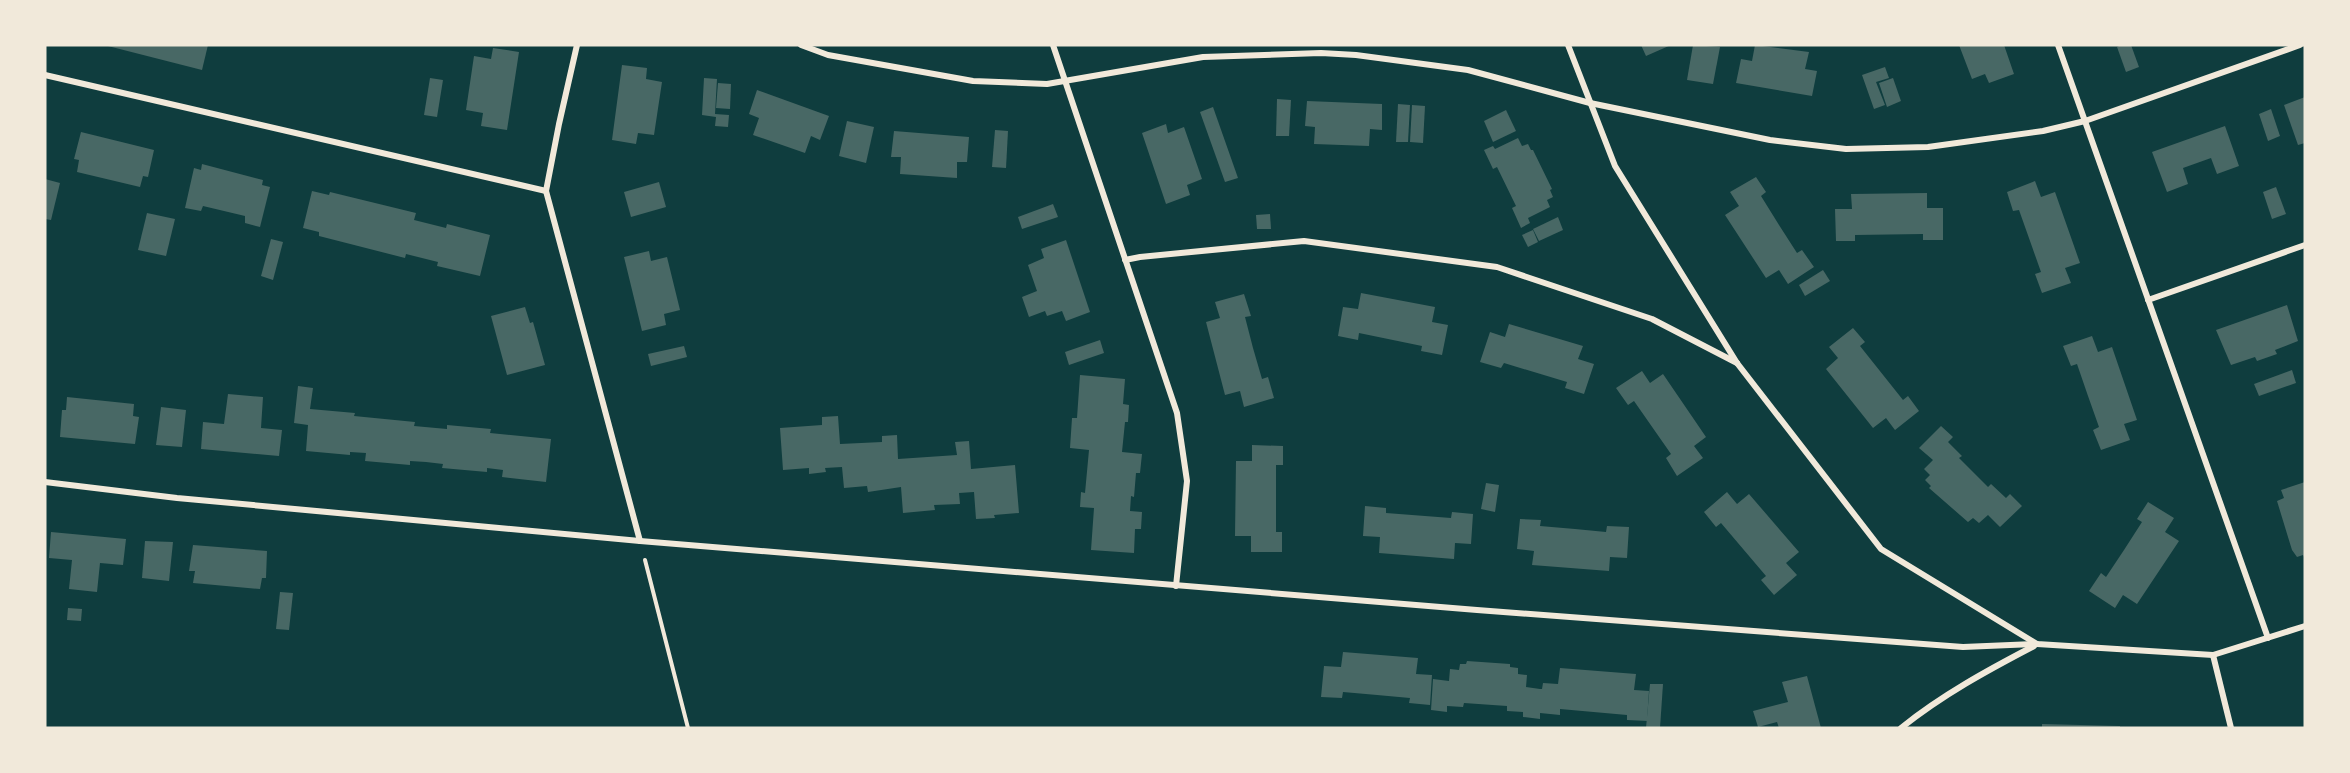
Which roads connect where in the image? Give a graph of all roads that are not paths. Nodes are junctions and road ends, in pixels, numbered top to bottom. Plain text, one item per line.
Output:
1 (578, 45) edge
2 (801, 45) edge
3 (1053, 45) edge
4 (1568, 45) edge
5 (2058, 45) edge
6 (2300, 45) edge
7 (45, 75) edge
8 (1065, 81) junction
9 (1590, 103) junction
10 (2085, 121) junction
11 (546, 192) junction
12 (2305, 244) edge
13 (1125, 260) junction
14 (2148, 300) junction
15 (1737, 363) junction
16 (45, 482) edge
17 (640, 542) junction
18 (1176, 586) junction
19 (2305, 626) edge
20 (2268, 638) junction
21 (2037, 644) junction
22 (2213, 655) junction
23 (1901, 728) edge
24 (2231, 728) edge

1 - 11 street
2 - 8 street
3 - 8 street
4 - 9 street
5 - 10 street
6 - 10 street
7 - 11 street
8 - 9 street
8 - 13 street
9 - 10 street
9 - 15 street
10 - 14 street
11 - 17 street
12 - 14 street
13 - 15 street
13 - 18 street
14 - 20 street
15 - 21 street
16 - 17 street
17 - 18 street
18 - 21 street
19 - 20 street
20 - 22 street
21 - 22 street
21 - 23 street
22 - 24 street

